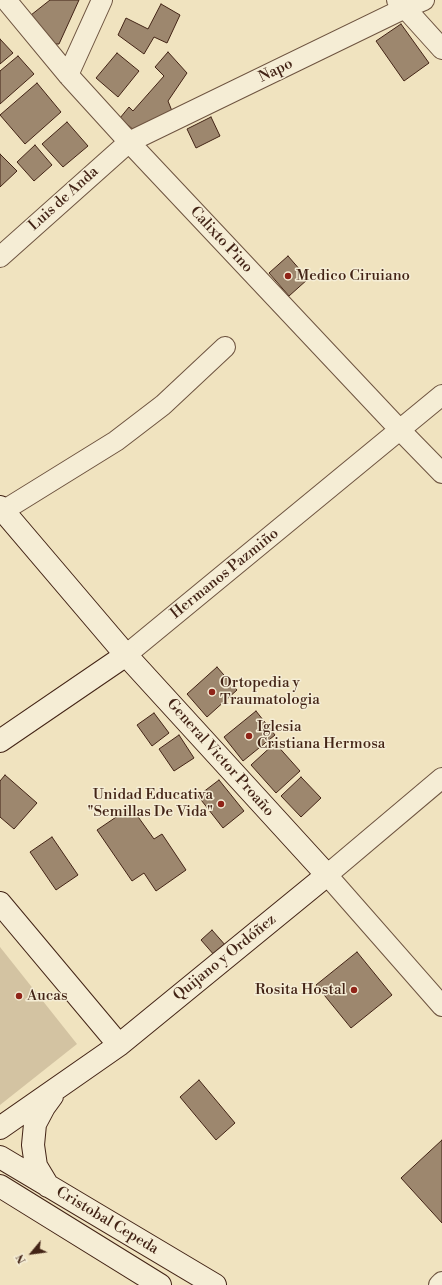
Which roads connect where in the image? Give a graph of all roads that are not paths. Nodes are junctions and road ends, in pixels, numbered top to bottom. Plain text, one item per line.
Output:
1 (6, 0) edge
2 (102, 0) edge
3 (424, 0) edge
4 (401, 4) edge
5 (442, 49) edge
6 (68, 75) junction
7 (129, 142) junction
8 (0, 256) edge
9 (226, 347) dead end
10 (442, 395) edge
11 (400, 430) junction
12 (442, 473) edge
13 (1, 509) edge
14 (126, 655) junction
15 (0, 741) edge
16 (442, 778) edge
17 (327, 875) junction
18 (0, 902) edge
19 (442, 1006) edge
20 (119, 1045) junction
21 (58, 1087) junction
22 (0, 1128) edge
23 (0, 1157) edge
24 (0, 1186) edge
25 (48, 1186) junction
26 (442, 1282) edge
27 (160, 1285) edge
28 (215, 1285) edge
29 (439, 1285) edge

1 - 6 street, Calixto Pino
2 - 6 street
3 - 4 street, Napo
4 - 5 street
4 - 7 street, Napo
6 - 7 street, Calixto Pino
7 - 8 street, Luis de Anda
7 - 11 street, Calixto Pino
9 - 13 street
10 - 11 street, Hermanos Pazmiño
11 - 12 street, Calixto Pino
11 - 14 street, Hermanos Pazmiño
13 - 14 street, General Victor Proaño
14 - 15 street, Hermanos Pazmiño
14 - 17 street, General Victor Proaño
16 - 17 street, Quijano y Ordóñez
17 - 19 street, General Victor Proaño
17 - 20 street, Quijano y Ordóñez
18 - 20 street
20 - 21 street, Quijano y Ordóñez
21 - 22 street, Quijano y Ordóñez
21 - 25 street
23 - 25 street, Cristobal Cepeda
24 - 27 street, Cristobal Cepeda
25 - 28 street, Cristobal Cepeda
26 - 29 street

